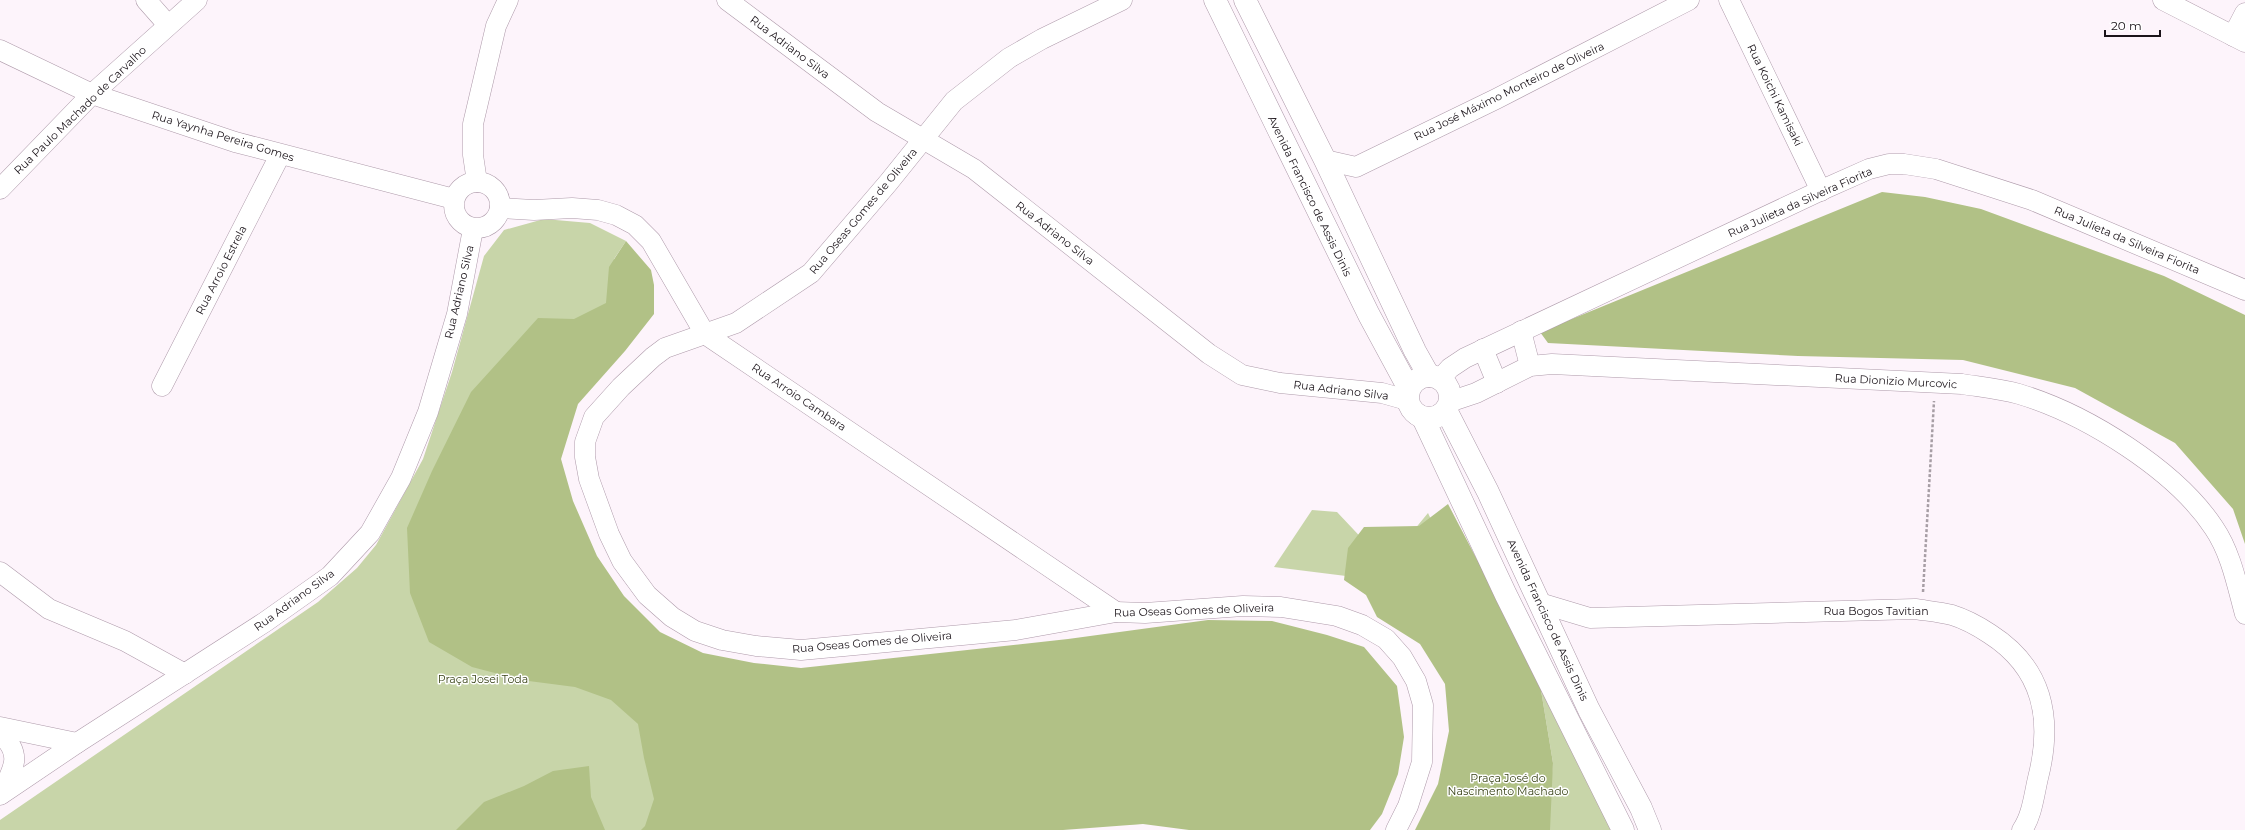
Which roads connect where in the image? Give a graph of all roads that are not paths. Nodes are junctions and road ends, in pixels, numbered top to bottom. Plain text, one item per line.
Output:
1 (146, 0) edge
2 (197, 0) edge
3 (508, 0) edge
4 (727, 0) edge
5 (1122, 0) edge
6 (1215, 0) edge
7 (1245, 0) edge
8 (1690, 0) edge
9 (1729, 0) edge
10 (2163, 0) edge
11 (2245, 13) edge
12 (168, 25) junction
13 (2239, 39) edge
14 (0, 50) edge
15 (92, 94) junction
16 (923, 140) junction
17 (280, 154) junction
18 (1325, 160) junction
19 (477, 182) junction
20 (0, 189) edge
21 (1821, 191) junction
22 (454, 199) junction
23 (500, 208) junction
24 (473, 229) junction
25 (2245, 290) edge
26 (1521, 331) junction
27 (705, 334) junction
28 (1483, 349) junction
29 (1530, 366) junction
30 (1434, 378) junction
31 (1497, 383) junction
32 (162, 386) dead end
33 (1408, 395) junction
34 (1447, 406) junction
35 (1423, 418) junction
36 (0, 572) edge
37 (1540, 603) junction
38 (1116, 612) junction
39 (2245, 614) edge
40 (185, 674) junction
41 (0, 727) edge
42 (0, 732) edge
43 (77, 743) junction
44 (0, 795) edge
45 (1396, 830) edge
46 (1623, 830) edge
47 (1650, 830) edge
48 (2022, 830) edge

1 - 12 street
2 - 12 street, Rua Paulo Machado de Carvalho
3 - 19 street
4 - 16 street, Rua Adriano Silva
5 - 16 street, Rua Oseas Gomes de Oliveira
6 - 33 main road, Avenida Francisco de Assis Dinis
7 - 18 main road
8 - 18 street, Rua José Máximo Monteiro de Oliveira
9 - 21 street, Rua Koichi Kamisaki
10 - 13 street
11 - 13 street
12 - 15 street, Rua Paulo Machado de Carvalho
14 - 15 street, Rua Yaynha Pereira Gomes
15 - 17 street, Rua Yaynha Pereira Gomes
15 - 20 street, Rua Paulo Machado de Carvalho
16 - 27 street, Rua Oseas Gomes de Oliveira
16 - 33 street, Rua Adriano Silva
17 - 22 street, Rua Yaynha Pereira Gomes
17 - 32 street, Rua Arroio Estrela
18 - 30 main road
19 - 22 street
19 - 23 street
21 - 25 street, Rua Julieta da Silveira Fiorita
21 - 26 street, Rua Julieta da Silveira Fiorita
22 - 24 street
23 - 24 street
23 - 27 street, Rua Arroio Cambara
24 - 40 street, Rua Adriano Silva
26 - 28 street, Rua Julieta da Silveira Fiorita
26 - 29 street
27 - 38 street, Rua Arroio Cambara
27 - 38 street, Rua Oseas Gomes de Oliveira
28 - 30 street, Rua Julieta da Silveira Fiorita
28 - 31 street
29 - 31 street, Rua Dionizio Murcovic
29 - 39 street, Rua Dionizio Murcovic
30 - 33 main road
30 - 34 main road
31 - 34 street, Rua Dionizio Murcovic
33 - 35 main road
34 - 35 main road
34 - 37 main road, Avenida Francisco de Assis Dinis
35 - 46 main road
36 - 40 street
37 - 47 main road, Avenida Francisco de Assis Dinis
37 - 48 street, Rua Bogos Tavitian
38 - 45 street, Rua Oseas Gomes de Oliveira
40 - 43 street, Rua Adriano Silva
41 - 43 street
42 - 44 street
43 - 44 street, Rua Adriano Silva

